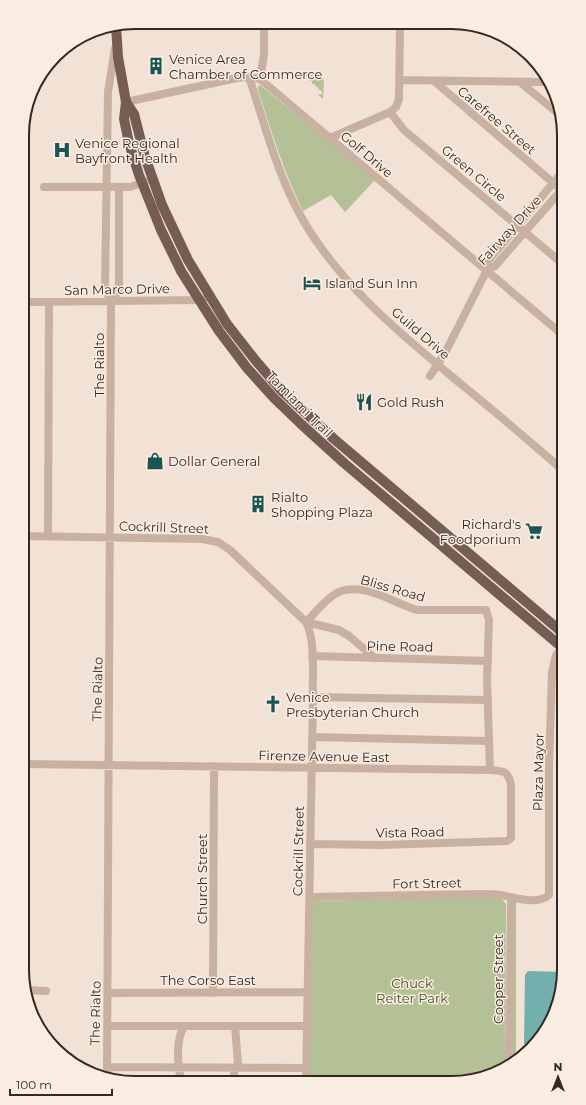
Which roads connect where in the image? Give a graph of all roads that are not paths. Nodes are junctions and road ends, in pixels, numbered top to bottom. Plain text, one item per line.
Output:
1 (264, 29) edge
2 (400, 29) edge
3 (116, 31) edge
4 (116, 38) junction
5 (249, 77) junction
6 (260, 79) junction
7 (399, 80) junction
8 (434, 81) junction
9 (520, 82) junction
10 (542, 82) edge
11 (126, 102) junction
12 (554, 110) edge
13 (390, 112) junction
14 (330, 138) junction
15 (557, 178) edge
16 (153, 179) junction
17 (142, 183) junction
18 (553, 183) junction
19 (557, 186) edge
20 (44, 187) dead end
21 (107, 187) junction
22 (120, 187) junction
23 (557, 197) edge
24 (517, 225) junction
25 (525, 232) junction
26 (106, 251) junction
27 (557, 259) edge
28 (119, 265) junction
29 (487, 270) junction
30 (210, 298) junction
31 (199, 300) junction
32 (111, 301) junction
33 (29, 302) edge
34 (49, 302) junction
35 (557, 330) edge
36 (438, 365) junction
37 (430, 376) dead end
38 (557, 465) edge
39 (29, 536) edge
40 (48, 536) junction
41 (110, 537) junction
42 (306, 622) junction
43 (557, 628) edge
44 (557, 642) edge
45 (557, 654) edge
46 (312, 656) junction
47 (375, 658) junction
48 (488, 661) junction
49 (313, 697) junction
50 (488, 700) junction
51 (312, 737) junction
52 (489, 741) junction
53 (29, 764) edge
54 (108, 764) junction
55 (214, 766) junction
56 (311, 767) junction
57 (490, 770) junction
58 (509, 840) joint
59 (310, 844) junction
60 (309, 897) junction
61 (511, 898) junction
62 (544, 899) joint
63 (31, 990) edge
64 (46, 991) dead end
65 (307, 992) junction
66 (108, 993) junction
67 (213, 993) junction
68 (107, 1026) junction
69 (184, 1026) junction
70 (235, 1026) junction
71 (307, 1026) junction
72 (509, 1059) edge
73 (178, 1067) junction
74 (107, 1068) junction
75 (236, 1068) junction
76 (307, 1068) junction
77 (107, 1072) edge
78 (180, 1076) edge
79 (235, 1076) edge
80 (306, 1076) edge

1 - 6 street
2 - 7 street
3 - 4 main road, Tamiami Trail
4 - 11 main road, Tamiami Trail
4 - 21 street, The Rialto
5 - 6 street, Golf Drive
5 - 11 street, Golf Drive
5 - 36 street, Guild Drive
6 - 14 street, Golf Drive
7 - 8 street
7 - 13 street
8 - 9 street
8 - 18 street, Carefree Street
9 - 10 street
9 - 12 street
11 - 16 main road, Tamiami Trail
11 - 17 main road, Tamiami Trail
13 - 14 street
13 - 24 street, Green Circle
14 - 29 street, Golf Drive
15 - 18 street
16 - 17 street
16 - 30 main road, Tamiami Trail
17 - 22 street
17 - 31 main road, Tamiami Trail
18 - 19 street, Carefree Street
18 - 24 street
20 - 21 street
21 - 22 street
21 - 26 street, The Rialto
22 - 28 street, The Rialto
23 - 25 street, Fairway Drive
24 - 25 street, Green Circle
24 - 29 street
25 - 27 street, Green Circle
25 - 29 street, Fairway Drive
26 - 28 street
26 - 32 street, The Rialto
28 - 32 street, The Rialto
29 - 35 street, Golf Drive
29 - 36 street, Fairway Drive
30 - 31 street, San Marco Drive
30 - 43 main road, Tamiami Trail
31 - 32 street, San Marco Drive
31 - 44 main road, Tamiami Trail
32 - 34 street, San Marco Drive
32 - 41 street, The Rialto
33 - 34 street, San Marco Drive
34 - 40 street
36 - 37 street, Fairway Drive
36 - 38 street, Guild Drive
39 - 40 street, Cockrill Street
40 - 41 street, Cockrill Street
41 - 42 street, Cockrill Street
41 - 54 street, The Rialto
42 - 46 street, Cockrill Street
42 - 47 street, Cockrill Street
42 - 48 street, Bliss Road
45 - 62 street, Plaza Mayor
46 - 47 street, Pine Road
46 - 49 street, Cockrill Street
47 - 48 street, Pine Road
48 - 50 street
49 - 50 street
49 - 51 street, Cockrill Street
50 - 52 street
51 - 52 street
51 - 56 street, Cockrill Street
52 - 57 street
53 - 54 street, Firenze Avenue East
54 - 55 street, Firenze Avenue East
54 - 66 street, The Rialto
55 - 56 street, Firenze Avenue East
55 - 67 street, Church Street
56 - 57 street, Firenze Avenue East
56 - 59 street, Cockrill Street
57 - 58 street, Firenze Avenue East
58 - 59 street, Vista Road
59 - 60 street, Cockrill Street
60 - 61 street, Fort Street
60 - 65 street, Cockrill Street
61 - 62 street, Fort Street
61 - 72 street, Cooper Street
63 - 64 street
65 - 67 street, The Corso East
65 - 71 street, Cockrill Street
66 - 67 street, The Corso East
66 - 68 street, The Rialto
68 - 69 street
68 - 74 street, The Rialto
69 - 70 street
69 - 73 street
70 - 71 street
70 - 75 street
71 - 76 street, Cockrill Street
73 - 74 street
73 - 75 street
73 - 78 street
74 - 77 street, The Rialto
75 - 76 street
75 - 79 street
76 - 80 street, Cockrill Street

